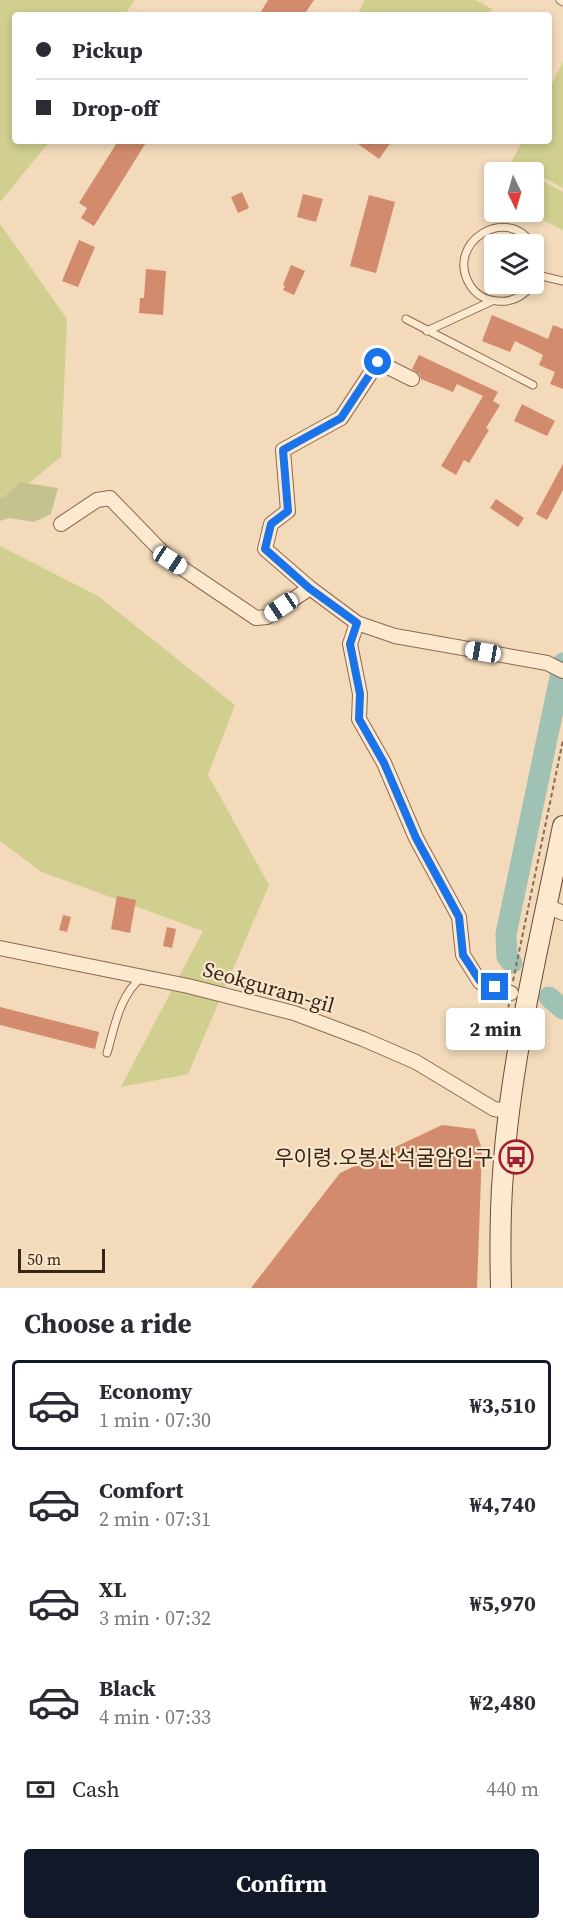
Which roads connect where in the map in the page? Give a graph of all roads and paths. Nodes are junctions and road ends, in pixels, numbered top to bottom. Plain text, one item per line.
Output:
1 (521, 234) edge
2 (544, 280) edge
3 (563, 281) edge
4 (524, 294) edge
5 (492, 301) junction
6 (406, 319) dead end
7 (427, 331) junction
8 (412, 379) dead end
9 (533, 385) dead end
10 (61, 524) dead end
11 (309, 588) junction
12 (357, 623) junction
13 (563, 671) edge
14 (563, 826) edge
15 (555, 909) edge
16 (0, 948) edge
17 (142, 977) junction
18 (511, 993) dead end
19 (107, 1053) dead end
20 (509, 1111) junction
21 (501, 1288) edge

1 - 5 lane
2 - 3 lane
4 - 5 lane
5 - 7 lane
6 - 7 lane
7 - 9 lane
8 - 11 street
10 - 11 street
11 - 12 street
12 - 13 street
12 - 18 street
14 - 15 street
15 - 20 street
16 - 17 street, Seokguram-gil
17 - 19 lane
17 - 20 street, Seokguram-gil
20 - 21 street

